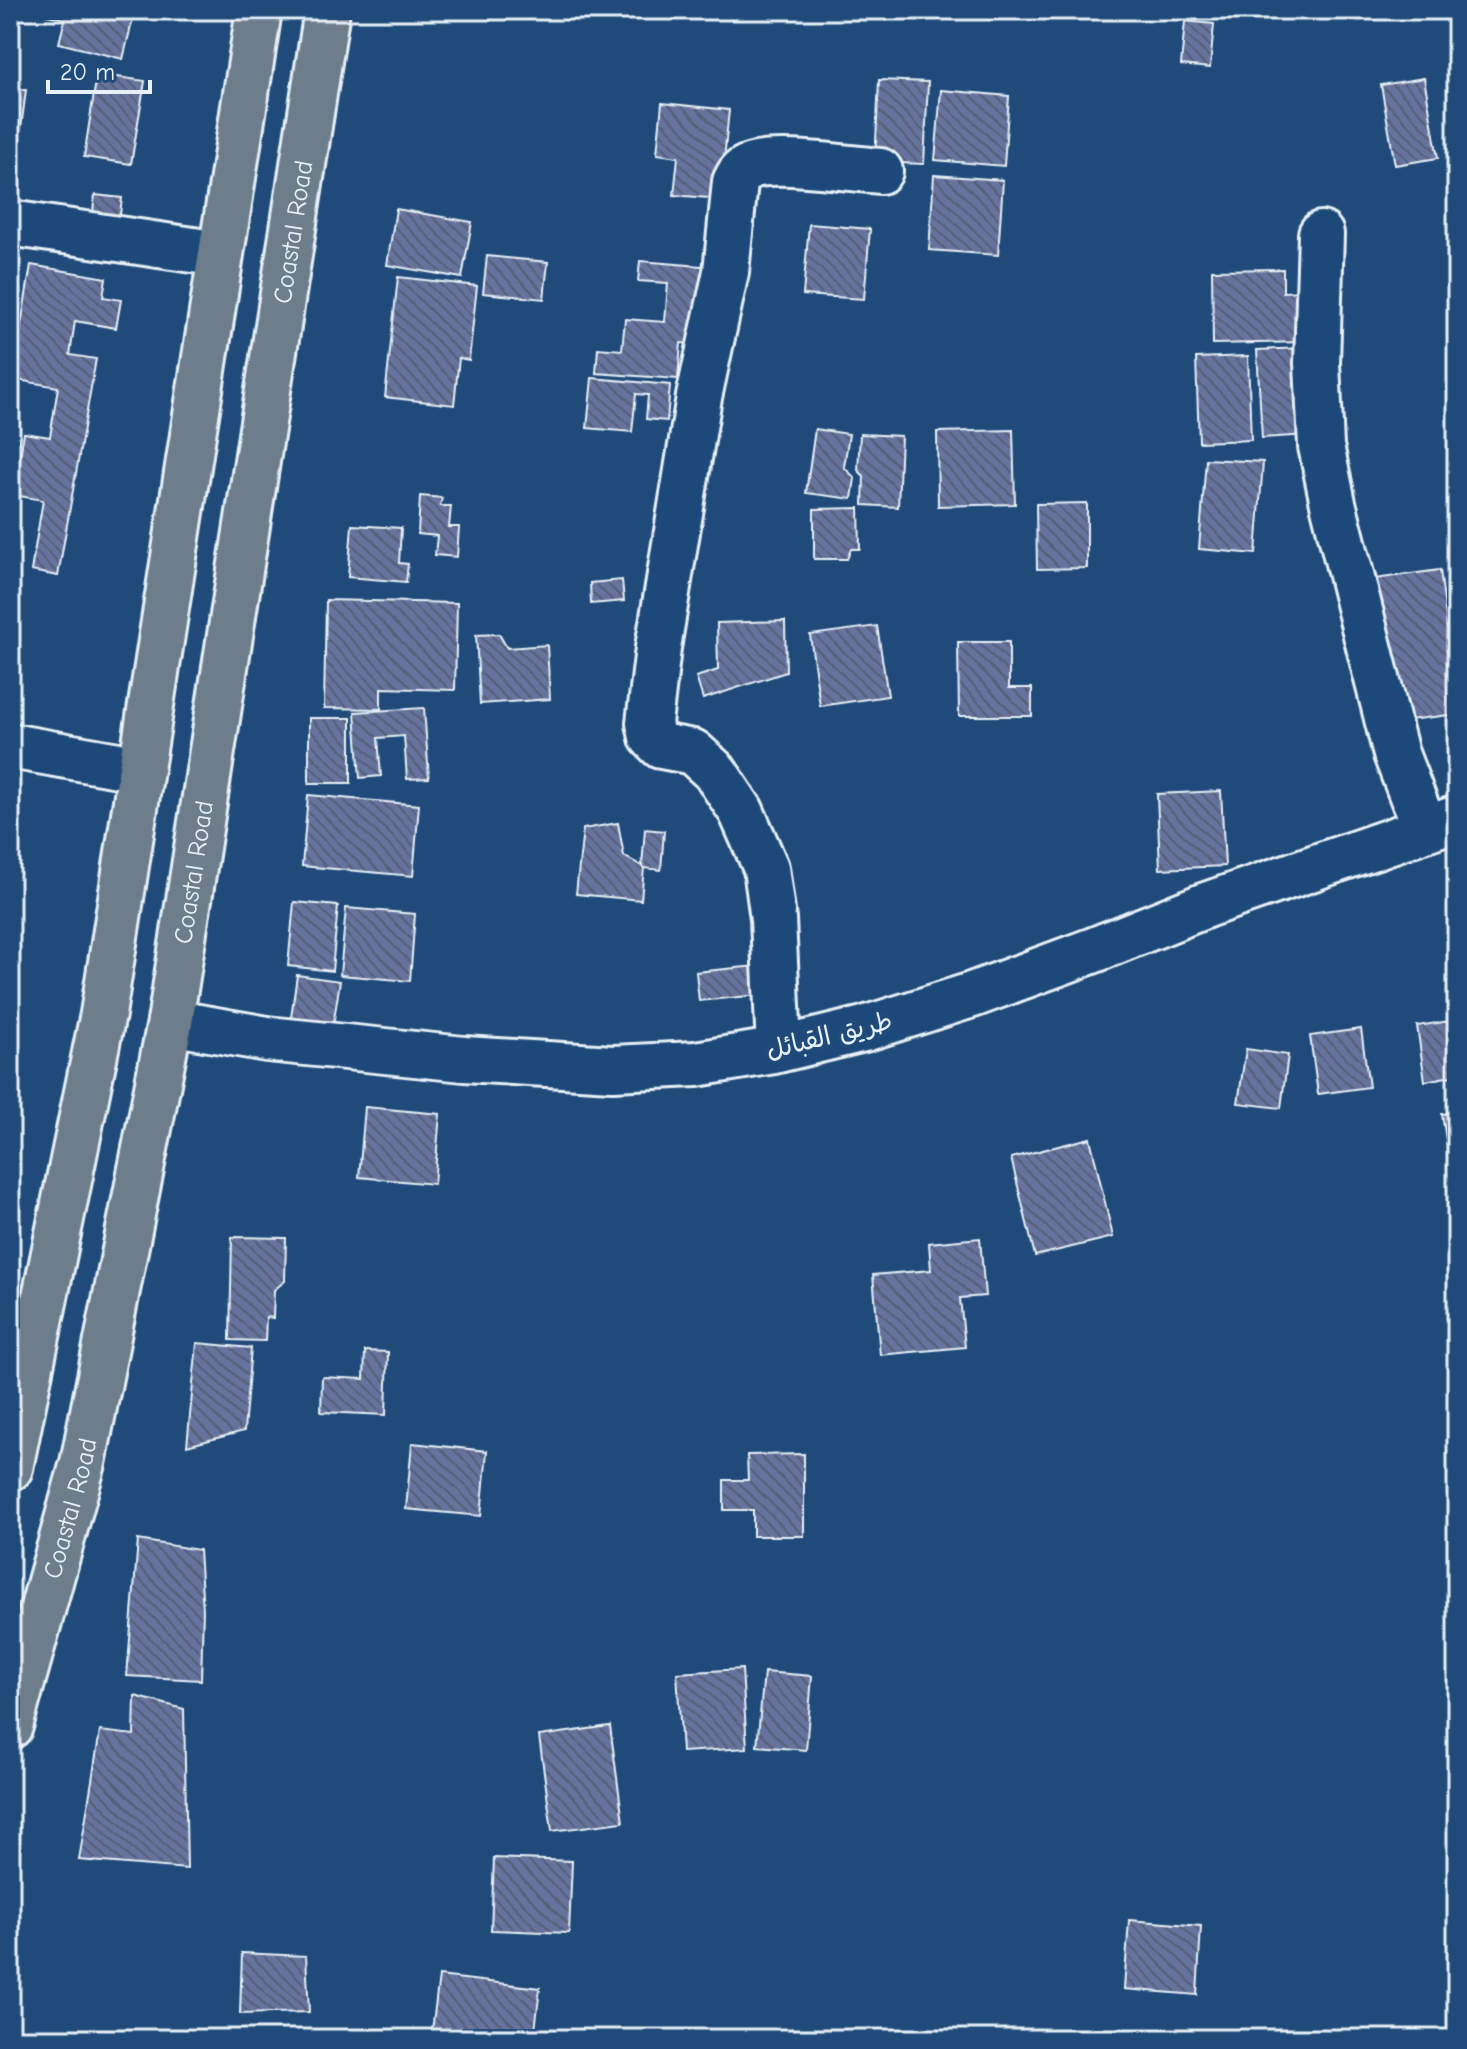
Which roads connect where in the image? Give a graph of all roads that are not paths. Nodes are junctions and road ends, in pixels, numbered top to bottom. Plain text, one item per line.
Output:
1 (259, 10) edge
2 (327, 10) edge
3 (880, 171) dead end
4 (10, 223) edge
5 (1321, 234) dead end
6 (220, 254) junction
7 (10, 746) edge
8 (141, 769) junction
9 (1441, 823) edge
10 (170, 1022) junction
11 (779, 1049) junction
12 (10, 1468) edge
13 (10, 1726) edge

1 - 6 highway
2 - 10 highway, Coastal Road
3 - 11 street
4 - 6 street
5 - 9 street
6 - 8 highway
7 - 8 street
8 - 12 highway
9 - 11 street, طريق القبائل
10 - 11 street, طريق القبائل
10 - 13 highway, Coastal Road

